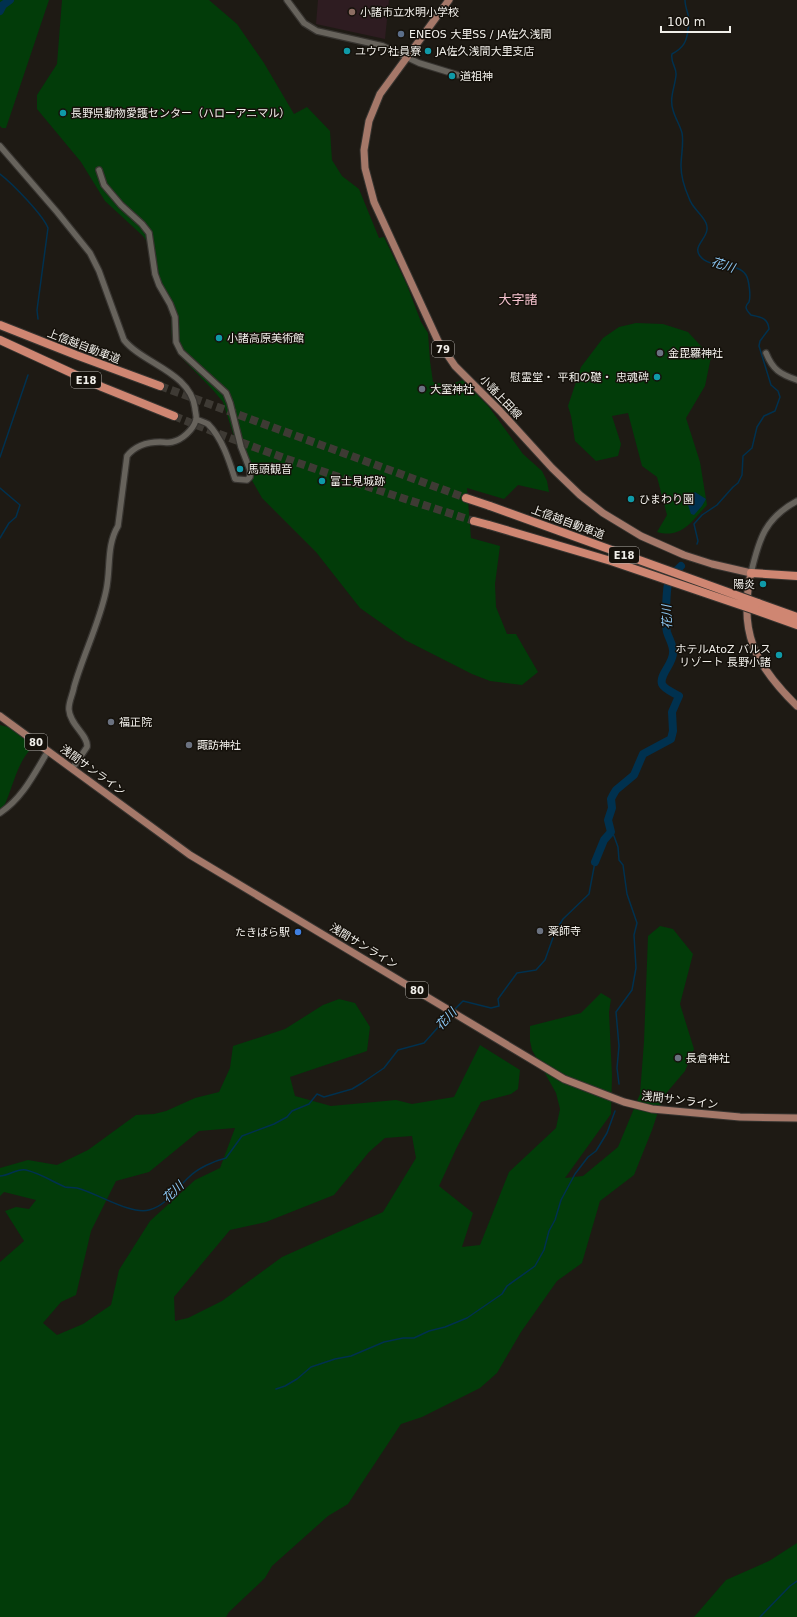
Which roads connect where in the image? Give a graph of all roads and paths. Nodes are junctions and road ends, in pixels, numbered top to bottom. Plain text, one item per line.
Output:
1 (287, 0) edge
2 (449, 0) edge
3 (406, 57) junction
4 (458, 75) dead end
5 (0, 146) edge
6 (99, 170) dead end
7 (0, 325) edge
8 (0, 340) edge
9 (766, 353) dead end
10 (797, 380) edge
11 (160, 386) tunnel mouth
12 (174, 416) tunnel mouth
13 (196, 419) junction
14 (466, 498) tunnel mouth
15 (797, 501) edge
16 (474, 521) tunnel mouth
17 (751, 572) junction
18 (796, 576) edge
19 (756, 607) junction
20 (797, 616) edge
21 (797, 625) edge
22 (797, 706) edge
23 (0, 716) edge
24 (45, 756) dead end
25 (72, 769) junction
26 (0, 813) edge
27 (797, 1118) edge

1 - 3 street
2 - 3 main road, 小諸上田線 / 79
3 - 4 street
3 - 17 main road, 小諸上田線 / 79
5 - 13 street
6 - 13 street
7 - 11 highway, 上信越自動車道 / E18
8 - 12 highway, E18
9 - 10 street
13 - 25 street
14 - 19 highway, 上信越自動車道 / E18, bridge
15 - 17 street
16 - 19 highway, 上信越自動車道 / E18, bridge
17 - 18 highway
17 - 22 main road
19 - 20 highway, 上信越自動車道 / E18
19 - 21 highway, 上信越自動車道 / E18
23 - 25 main road, 浅間サンライン / 80
24 - 26 street
25 - 27 main road, 浅間サンライン / 80

